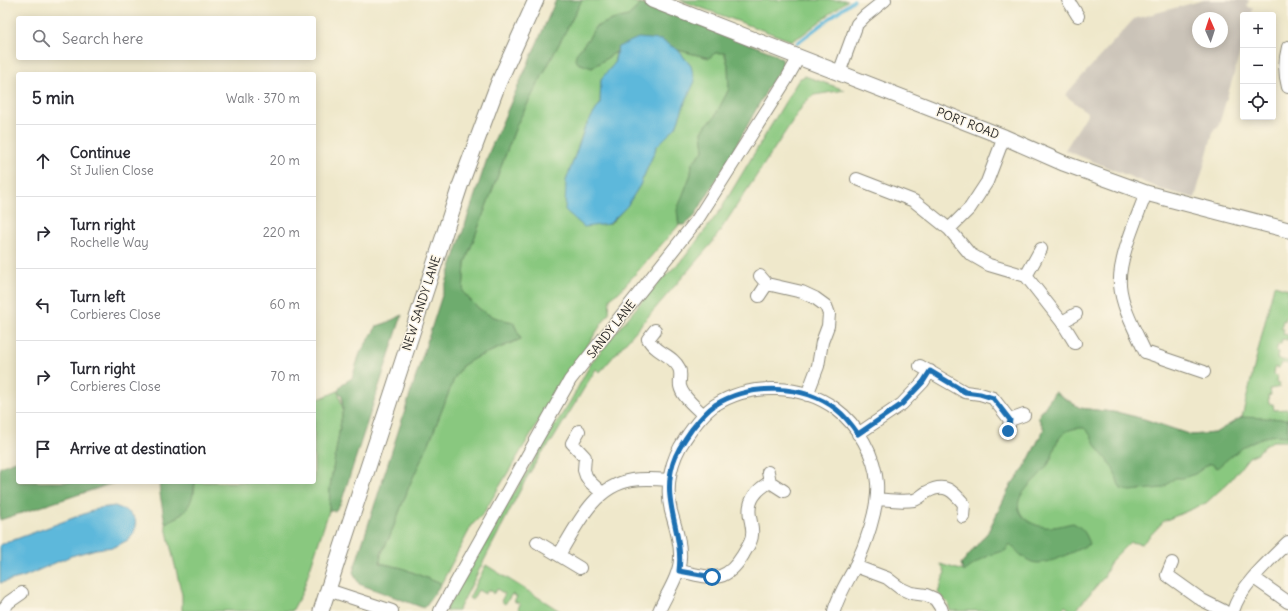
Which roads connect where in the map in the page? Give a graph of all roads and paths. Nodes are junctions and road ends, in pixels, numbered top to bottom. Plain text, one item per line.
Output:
1 (536, 0) edge
2 (652, 0) edge
3 (886, 0) edge
4 (1068, 0) edge
5 (1078, 16) dead end
6 (1288, 47) edge
7 (796, 56) junction
8 (839, 73) junction
9 (1288, 87) edge
10 (1004, 137) junction
11 (857, 179) dead end
12 (1146, 193) junction
13 (949, 229) junction
14 (1288, 230) edge
15 (1041, 249) dead end
16 (1026, 276) junction
17 (759, 296) dead end
18 (1076, 314) dead end
19 (1062, 322) junction
20 (655, 330) dead end
21 (1075, 343) dead end
22 (1204, 372) dead end
23 (807, 395) junction
24 (703, 415) junction
25 (1024, 415) dead end
26 (579, 431) dead end
27 (858, 434) junction
28 (669, 480) junction
29 (784, 491) dead end
30 (602, 493) junction
31 (877, 499) junction
32 (963, 516) dead end
33 (536, 542) dead end
34 (1288, 542) edge
35 (560, 555) junction
36 (1172, 563) dead end
37 (855, 566) junction
38 (580, 568) dead end
39 (679, 571) junction
40 (1254, 578) junction
41 (328, 590) junction
42 (22, 593) dead end
43 (1288, 602) edge
44 (2, 611) edge
45 (321, 611) edge
46 (392, 611) edge
47 (440, 611) edge
48 (659, 611) edge
49 (834, 611) edge
50 (942, 611) edge
51 (1224, 611) edge
52 (1232, 611) edge

1 - 41 street, NEW SANDY LANE
2 - 7 street, PORT ROAD
3 - 8 street
4 - 5 street
6 - 9 street
7 - 8 street, PORT ROAD
7 - 47 street, SANDY LANE
8 - 10 street, PORT ROAD
10 - 12 street, PORT ROAD
10 - 13 street
11 - 13 street
12 - 14 street, PORT ROAD
12 - 22 street
13 - 16 street
15 - 16 street
16 - 19 street
17 - 23 street
18 - 19 street
19 - 21 street
20 - 24 street
23 - 24 street
23 - 27 street
24 - 28 street
25 - 27 street
26 - 30 street
27 - 31 street
28 - 30 street
28 - 39 street
29 - 39 street
30 - 35 street
31 - 32 street
31 - 37 street
33 - 35 street
34 - 40 street
35 - 38 street
36 - 51 street
37 - 49 street
37 - 50 street
39 - 48 street
40 - 43 street
40 - 52 street
41 - 45 street, NEW SANDY LANE
41 - 46 street
42 - 44 street

